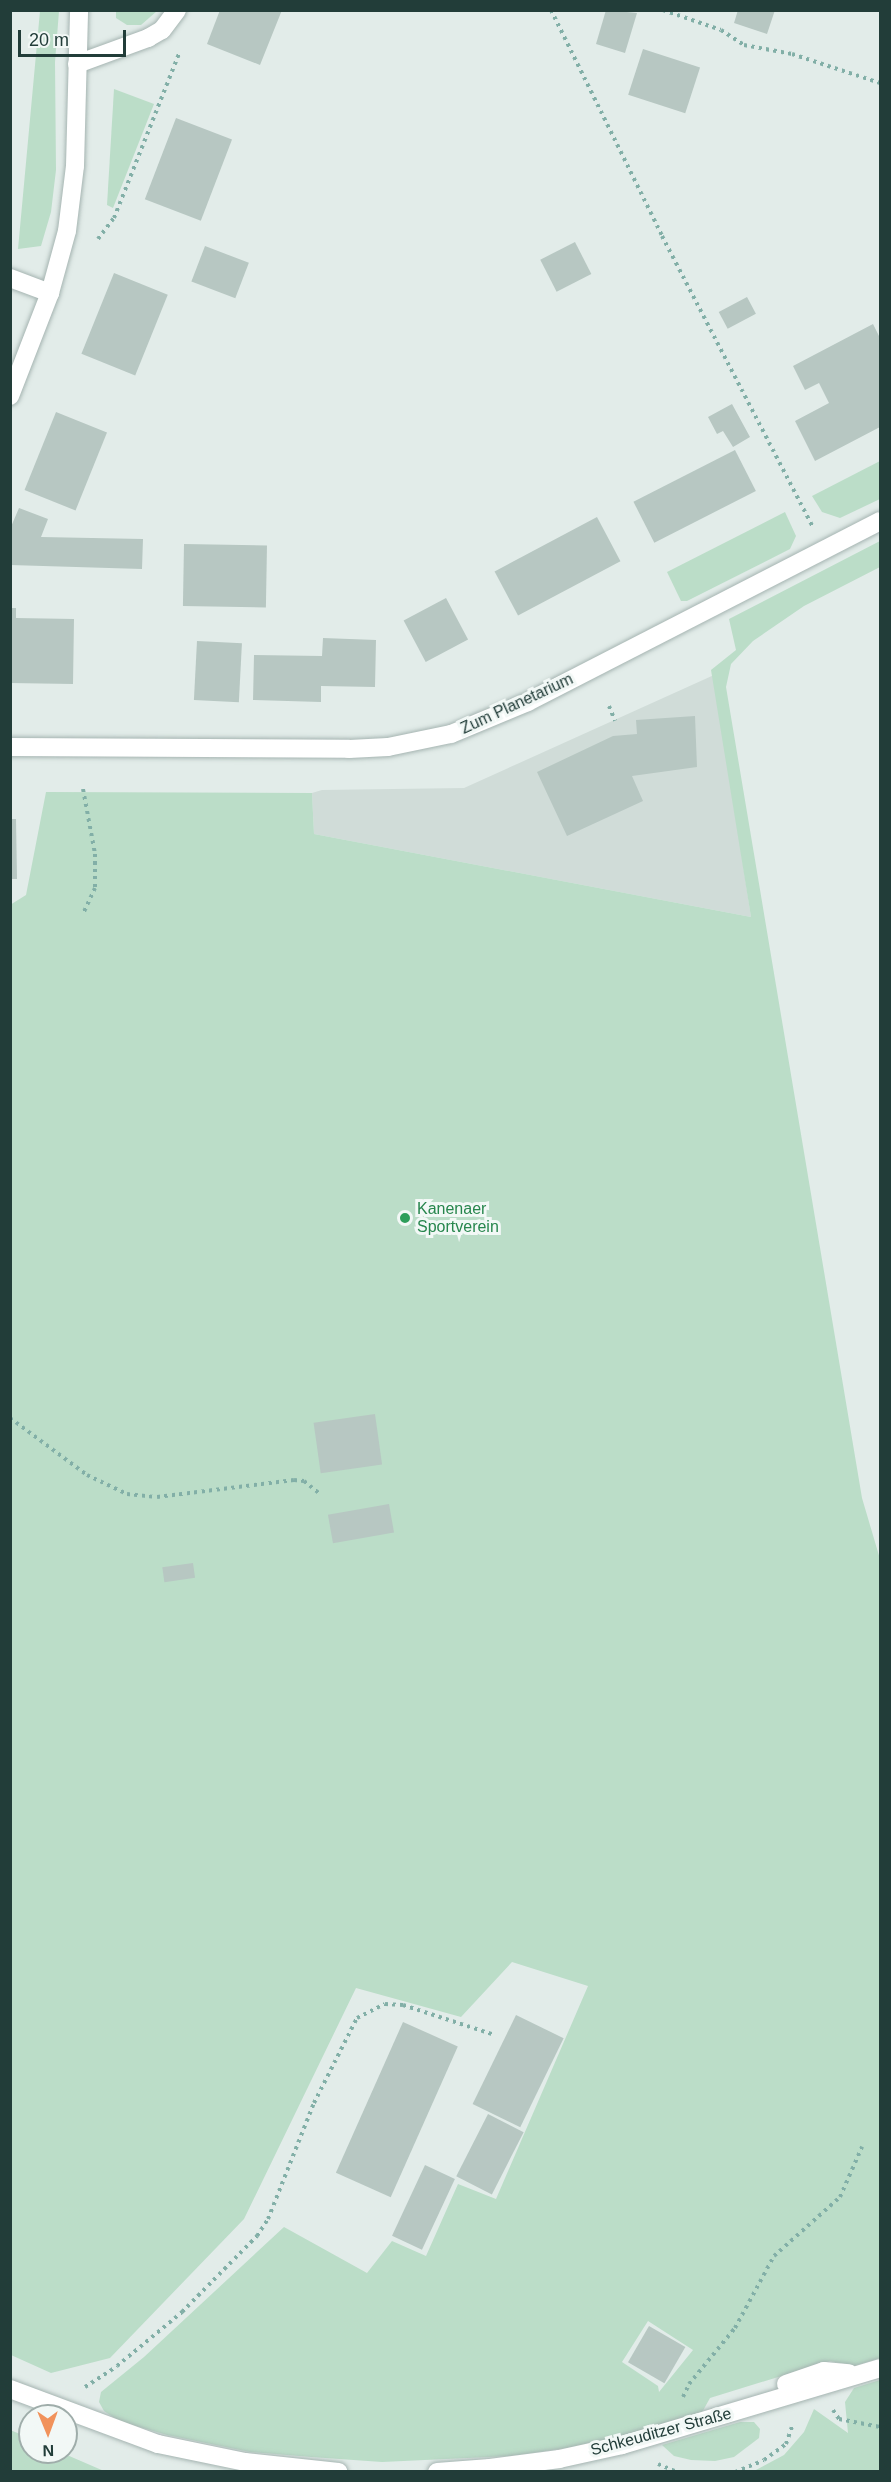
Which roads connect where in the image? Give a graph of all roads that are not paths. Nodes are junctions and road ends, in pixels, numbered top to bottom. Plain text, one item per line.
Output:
1 (79, 10) edge
2 (177, 10) edge
3 (77, 64) junction
4 (10, 278) edge
5 (50, 293) junction
6 (10, 396) edge
7 (880, 521) edge
8 (10, 747) edge
9 (880, 2368) edge
10 (10, 2389) edge
11 (686, 2427) junction
12 (338, 2472) edge
13 (437, 2472) edge

1 - 3 street
2 - 3 street
3 - 5 street
4 - 5 street
5 - 6 street
7 - 8 street, Zum Planetarium
9 - 11 street, Schkeuditzer Straße
9 - 11 street
10 - 12 street
11 - 13 street, Schkeuditzer Straße

